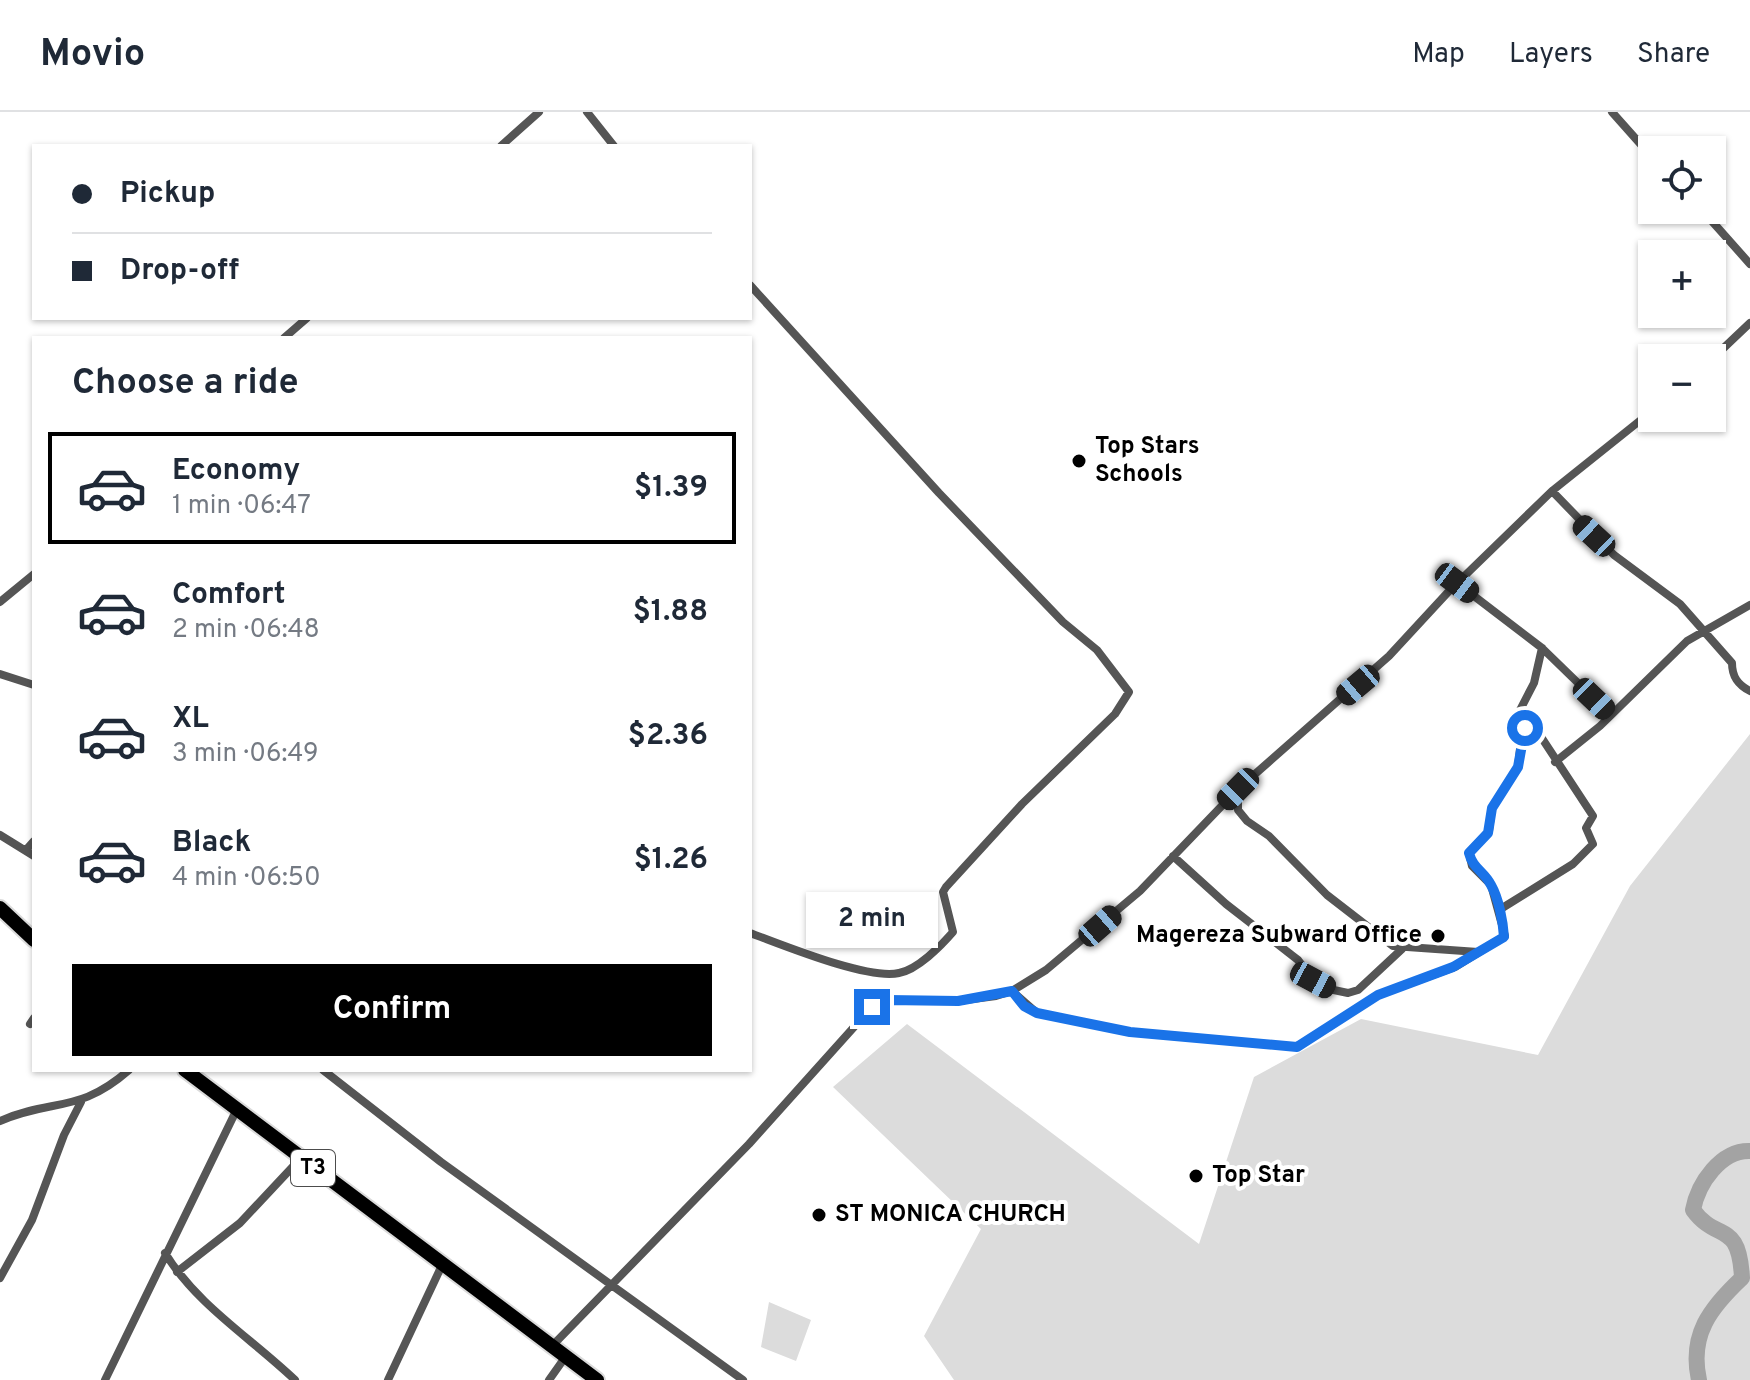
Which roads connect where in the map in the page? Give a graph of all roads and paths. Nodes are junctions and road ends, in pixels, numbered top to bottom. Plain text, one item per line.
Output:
1 (539, 112) edge
2 (587, 112) edge
3 (1612, 112) edge
4 (1638, 141) edge
5 (503, 144) edge
6 (612, 144) edge
7 (1714, 224) edge
8 (1750, 264) edge
9 (752, 287) edge
10 (305, 320) edge
11 (1750, 323) edge
12 (286, 336) edge
13 (1726, 346) edge
14 (1638, 422) edge
15 (1552, 491) junction
16 (32, 576) edge
17 (1457, 583) junction
18 (0, 602) edge
19 (1750, 605) edge
20 (1701, 630) junction
21 (1542, 648) junction
22 (0, 674) edge
23 (32, 684) edge
24 (1750, 691) edge
25 (1611, 715) junction
26 (1530, 720) junction
27 (1555, 762) junction
28 (1238, 789) junction
29 (0, 835) edge
30 (30, 853) edge
31 (1173, 856) junction
32 (0, 908) edge
33 (1499, 910) junction
34 (752, 934) edge
35 (32, 938) edge
36 (1402, 949) junction
37 (1478, 952) junction
38 (1012, 991) junction
39 (127, 1072) edge
40 (187, 1072) edge
41 (326, 1072) edge
42 (81, 1102) junction
43 (236, 1111) junction
44 (0, 1121) edge
45 (300, 1159) junction
46 (165, 1253) junction
47 (443, 1263) junction
48 (3, 1265) edge
49 (177, 1272) junction
50 (0, 1278) edge
51 (614, 1285) junction
52 (552, 1346) junction
53 (566, 1356) junction
54 (105, 1380) edge
55 (295, 1380) edge
56 (388, 1380) edge
57 (549, 1380) edge
58 (597, 1380) edge
59 (743, 1380) edge

1 - 5 street
2 - 6 street
3 - 4 street
7 - 8 street
9 - 34 street
10 - 12 street
11 - 13 street
14 - 15 street
15 - 17 street
15 - 20 street
16 - 18 street
17 - 21 street
17 - 28 street
19 - 20 street
20 - 24 street
20 - 25 street
21 - 25 street
21 - 26 street
22 - 23 street
25 - 27 street
26 - 27 street
26 - 33 street
27 - 33 street
28 - 31 street
28 - 36 street
29 - 30 street
31 - 36 street
31 - 38 street
32 - 35 highway
33 - 37 street
36 - 37 street
37 - 38 street
38 - 51 street
39 - 42 street
40 - 43 highway, T3
41 - 51 street
42 - 44 street
42 - 48 street
43 - 45 highway, T3
43 - 46 street
45 - 47 highway, T3
45 - 49 street
46 - 49 street
46 - 54 street
47 - 52 highway, T3
47 - 56 street
48 - 50 street
49 - 55 street
51 - 52 street
51 - 59 street
52 - 53 highway, T3
53 - 57 street
53 - 58 highway, T3

